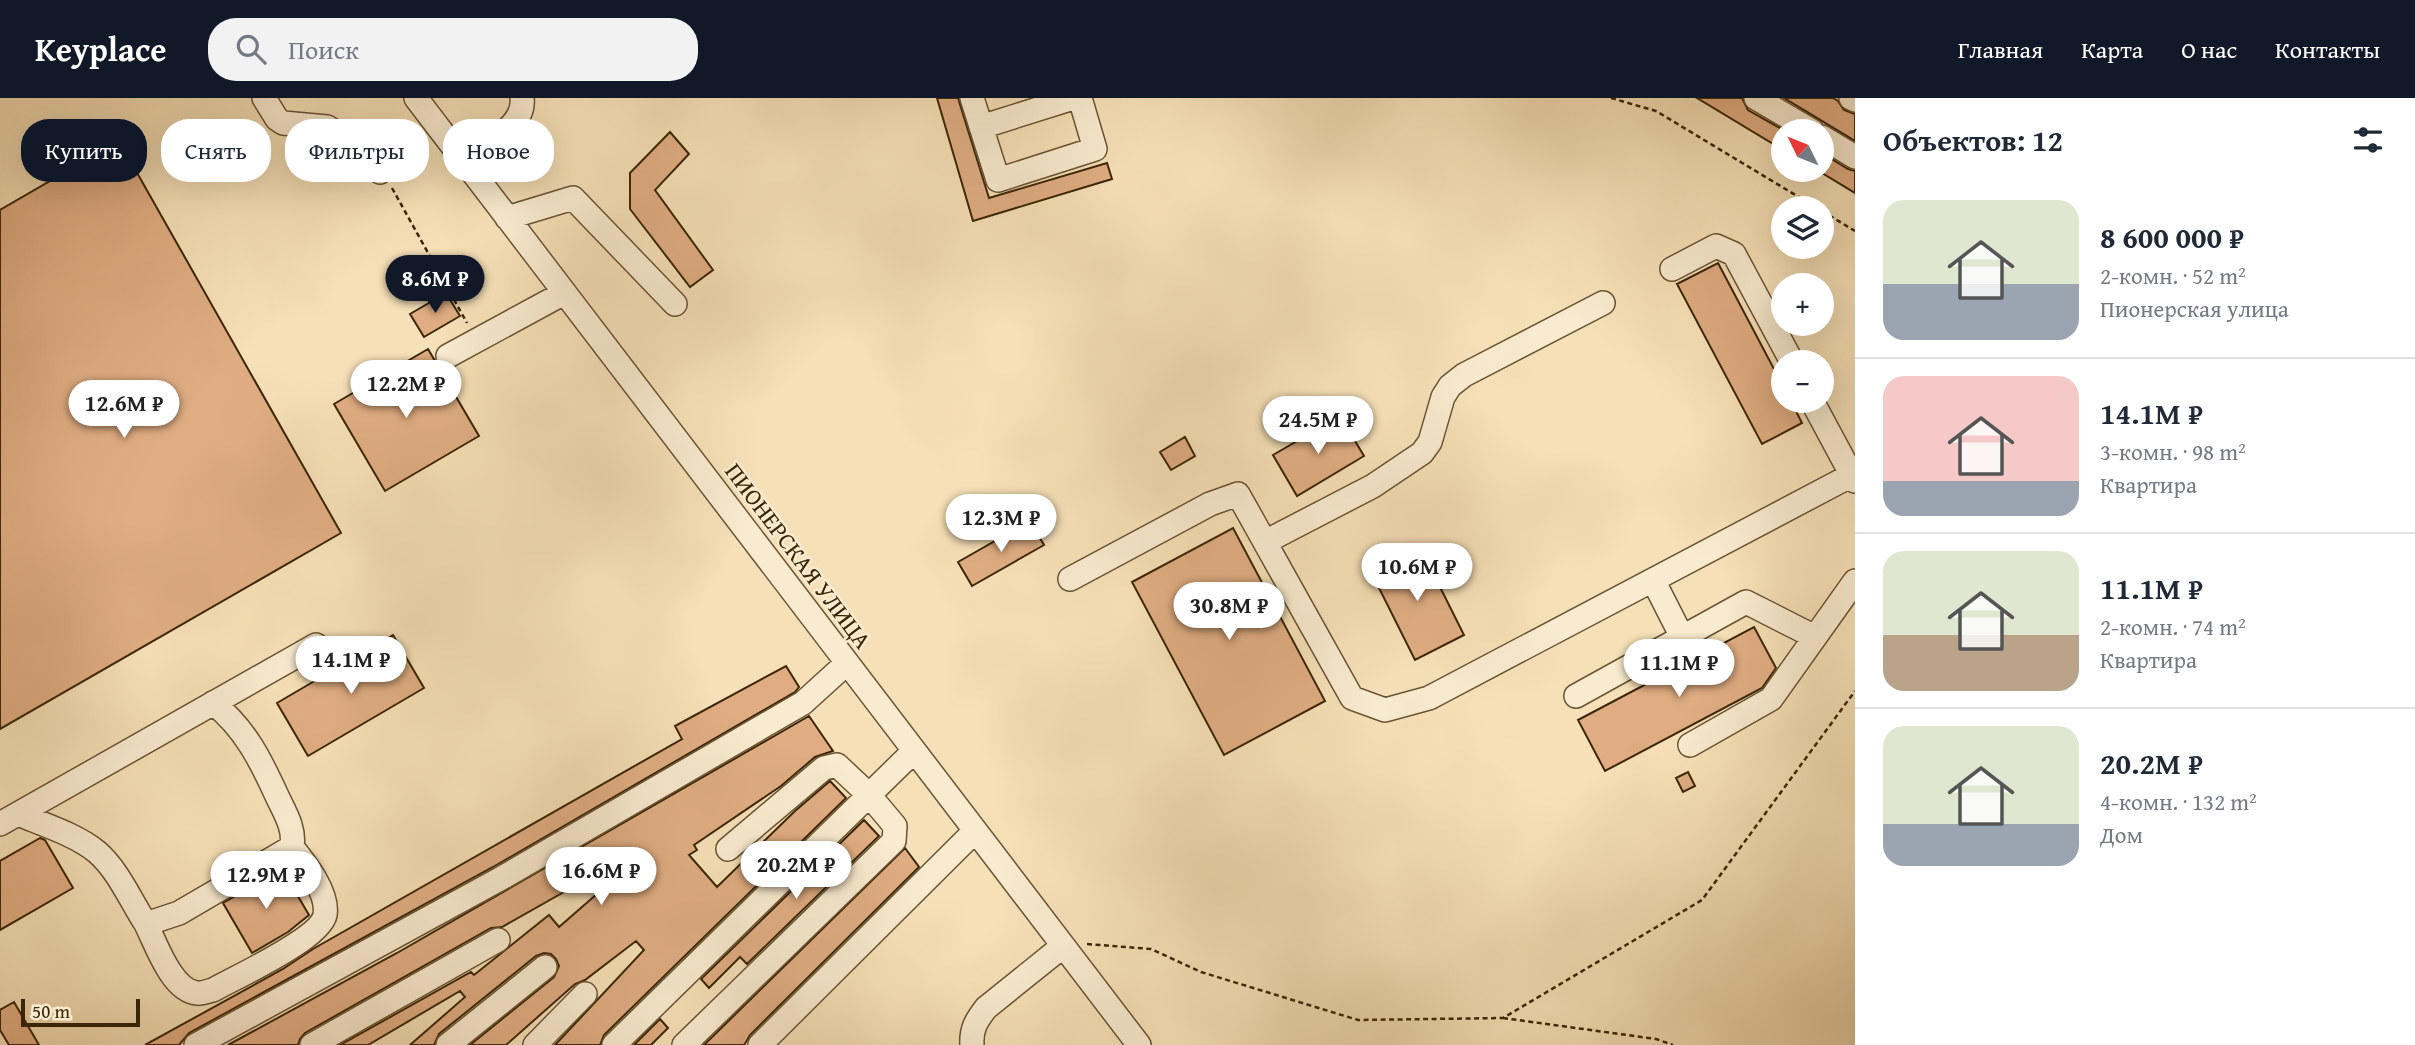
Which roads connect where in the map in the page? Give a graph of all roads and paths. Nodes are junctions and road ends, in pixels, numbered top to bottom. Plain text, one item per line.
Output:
1 (264, 98) edge
2 (416, 98) edge
3 (522, 98) edge
4 (972, 98) edge
5 (1073, 98) edge
6 (1080, 98) edge
7 (1611, 98) edge
8 (1756, 98) edge
9 (517, 119) edge
10 (1792, 119) edge
11 (285, 123) edge
12 (981, 127) junction
13 (443, 134) edge
14 (1834, 144) edge
15 (1855, 157) edge
16 (388, 182) edge
17 (480, 182) edge
18 (1797, 196) edge
19 (507, 218) junction
20 (1834, 218) edge
21 (1855, 231) edge
22 (1672, 269) dead end
23 (564, 293) junction
24 (1603, 303) dead end
25 (675, 304) dead end
26 (476, 341) junction
27 (1785, 350) edge
28 (448, 356) dead end
29 (1818, 413) edge
30 (1853, 478) edge
31 (1265, 542) junction
32 (1070, 579) dead end
33 (1653, 580) junction
34 (1855, 581) edge
35 (1682, 637) junction
36 (1815, 637) junction
37 (316, 645) dead end
38 (847, 663) junction
39 (1855, 691) edge
40 (1576, 696) dead end
41 (213, 703) junction
42 (1690, 745) dead end
43 (914, 751) junction
44 (869, 795) junction
45 (9, 819) edge
46 (975, 831) junction
47 (292, 847) junction
48 (727, 849) dead end
49 (146, 924) junction
50 (498, 940) dead end
51 (1063, 946) junction
52 (545, 967) dead end
53 (585, 994) dead end
54 (1503, 1018) junction
55 (196, 1045) edge
56 (312, 1045) edge
57 (448, 1045) edge
58 (534, 1045) edge
59 (614, 1045) edge
60 (684, 1045) edge
61 (760, 1045) edge
62 (972, 1045) edge
63 (1139, 1045) edge
64 (1674, 1045) edge

1 - 11 street
2 - 13 street, ПИОНЕРСКАЯ УЛИЦА
3 - 9 street
4 - 12 street
5 - 12 street
6 - 12 street
7 - 18 path
8 - 10 street
14 - 15 street
16 - 26 path
17 - 19 street, ПИОНЕРСКАЯ УЛИЦА
19 - 23 street, ПИОНЕРСКАЯ УЛИЦА
19 - 25 street
20 - 21 path
22 - 27 street
23 - 26 street
23 - 38 street, ПИОНЕРСКАЯ УЛИЦА
24 - 31 street
26 - 28 street
29 - 30 street
30 - 33 street
31 - 32 street
31 - 33 street
33 - 35 street
34 - 36 street
35 - 36 street
35 - 40 street
36 - 42 street
37 - 41 street
38 - 43 street, ПИОНЕРСКАЯ УЛИЦА
38 - 55 street
39 - 54 path
41 - 45 street
41 - 47 street
43 - 44 street
43 - 46 street, ПИОНЕРСКАЯ УЛИЦА
44 - 48 street
44 - 59 street
44 - 60 street
45 - 49 street
46 - 51 street, ПИОНЕРСКАЯ УЛИЦА
46 - 61 street
47 - 49 street
47 - 49 street
50 - 56 street
51 - 54 path
51 - 62 street
51 - 63 street, ПИОНЕРСКАЯ УЛИЦА
52 - 57 street
53 - 58 street
54 - 64 path

